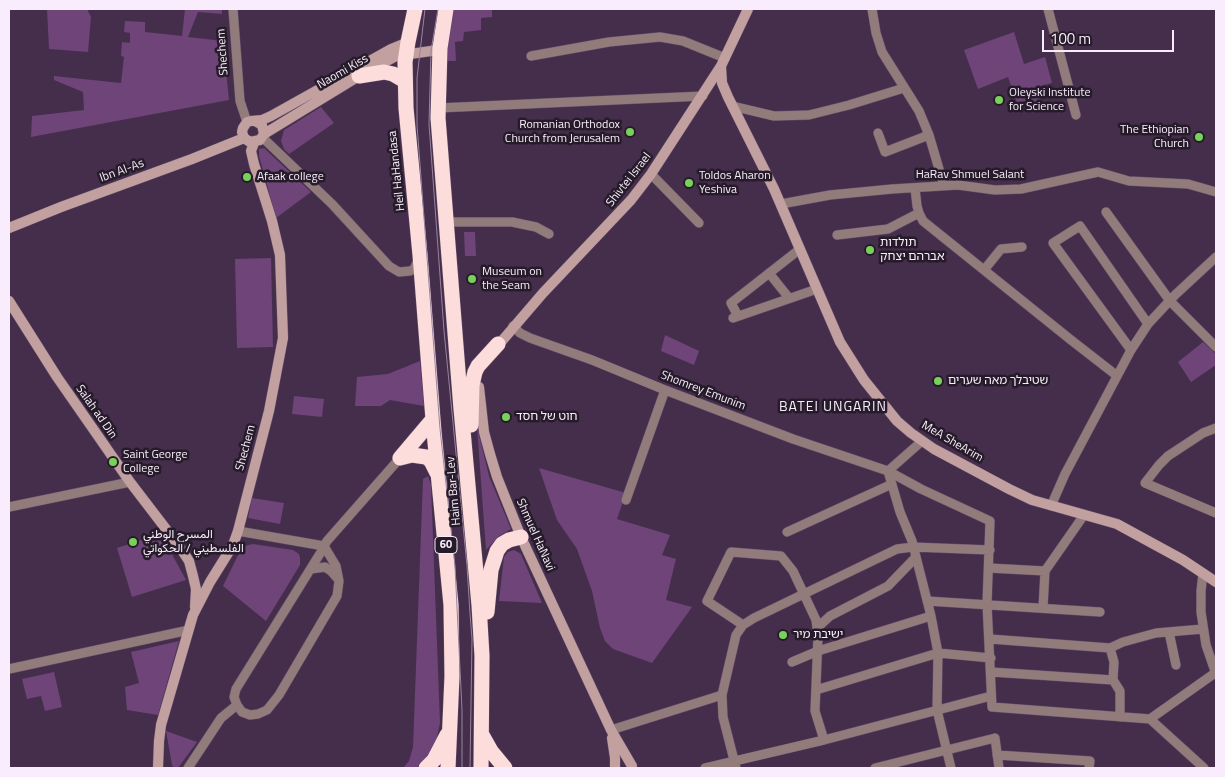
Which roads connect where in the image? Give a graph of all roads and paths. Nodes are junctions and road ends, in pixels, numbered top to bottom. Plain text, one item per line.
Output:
1 (233, 9) edge
2 (415, 9) edge
3 (446, 9) edge
4 (748, 9) edge
5 (872, 9) edge
6 (1048, 9) edge
7 (407, 48) junction
8 (440, 48) junction
9 (531, 56) dead end
10 (723, 62) junction
11 (358, 76) junction
12 (405, 81) junction
13 (904, 88) junction
14 (703, 96) junction
15 (730, 102) junction
16 (438, 108) junction
17 (1076, 115) dead end
18 (251, 122) junction
19 (878, 134) dead end
20 (929, 135) junction
21 (244, 138) junction
22 (260, 138) junction
23 (651, 174) junction
24 (944, 186) junction
25 (915, 188) junction
26 (1216, 192) edge
27 (781, 204) junction
28 (1106, 212) dead end
29 (918, 213) junction
30 (446, 222) junction
31 (699, 223) dead end
32 (9, 228) edge
33 (549, 234) dead end
34 (837, 234) dead end
35 (1022, 247) dead end
36 (800, 249) junction
37 (420, 255) junction
38 (1216, 257) edge
39 (984, 270) junction
40 (769, 273) junction
41 (817, 289) junction
42 (789, 298) junction
43 (9, 301) edge
44 (1170, 301) junction
45 (1148, 324) junction
46 (513, 326) junction
47 (425, 331) joint
48 (498, 344) junction
49 (1216, 347) edge
50 (1130, 350) junction
51 (1116, 375) junction
52 (665, 390) junction
53 (433, 419) junction
54 (1216, 428) edge
55 (922, 441) junction
56 (400, 458) junction
57 (888, 471) junction
58 (438, 476) junction
59 (130, 482) junction
60 (892, 484) junction
61 (470, 496) junction
62 (626, 500) dead end
63 (1051, 506) junction
64 (9, 507) edge
65 (1216, 513) edge
66 (1084, 515) junction
67 (238, 531) junction
68 (787, 532) dead end
69 (521, 537) junction
70 (324, 546) junction
71 (913, 547) junction
72 (990, 550) junction
73 (916, 557) junction
74 (989, 568) junction
75 (311, 569) junction
76 (1045, 571) junction
77 (1204, 573) junction
78 (339, 581) junction
79 (1216, 582) edge
80 (804, 594) junction
81 (927, 601) junction
82 (987, 604) junction
83 (1043, 608) junction
84 (1100, 612) dead end
85 (193, 615) junction
86 (931, 616) junction
87 (743, 625) junction
88 (817, 628) junction
89 (1204, 629) junction
90 (189, 630) junction
91 (1169, 632) junction
92 (990, 639) junction
93 (1110, 648) junction
94 (818, 650) junction
95 (938, 653) junction
96 (482, 656) junction
97 (991, 658) junction
98 (792, 662) dead end
99 (1176, 665) dead end
100 (9, 669) edge
101 (991, 672) junction
102 (1216, 673) edge
103 (1113, 680) junction
104 (816, 690) junction
105 (722, 695) junction
106 (991, 696) junction
107 (237, 705) junction
108 (938, 710) junction
109 (1120, 717) junction
110 (1150, 719) junction
111 (450, 727) junction
112 (611, 730) junction
113 (482, 735) junction
114 (824, 740) junction
115 (158, 749) junction
116 (946, 751) junction
117 (997, 755) junction
118 (479, 764) edge
119 (449, 765) edge
120 (735, 765) edge
121 (1089, 765) edge
122 (633, 767) edge
123 (158, 768) edge
124 (164, 768) edge
125 (188, 768) edge
126 (426, 768) edge
127 (505, 768) edge
128 (615, 768) edge
129 (704, 768) edge
130 (875, 768) edge
131 (950, 768) edge
132 (999, 768) edge
133 (1204, 768) edge

1 - 18 street, Shechem
2 - 7 highway, Heil HaHandasa / 60
3 - 8 highway, 60
4 - 10 street, Shivtei Israel
5 - 13 street
6 - 17 street
7 - 8 street, Naomi Kiss
7 - 11 street, Naomi Kiss
7 - 12 highway, Heil HaHandasa / 60
7 - 18 street, Naomi Kiss
8 - 16 highway, 60
9 - 10 street
10 - 14 street, Shivtei Israel
10 - 15 street, MeA SheArim
11 - 12 highway
11 - 22 street, Naomi Kiss
12 - 37 highway, Heil HaHandasa / 60
13 - 15 street
13 - 20 street
14 - 15 street
14 - 16 street
14 - 23 street, Shivtei Israel
15 - 27 street, MeA SheArim
16 - 30 highway, 60
18 - 21 street
18 - 22 street
19 - 20 street
20 - 24 street
21 - 22 street
21 - 32 street, Ibn Al-As
22 - 37 street
22 - 67 street, Shechem
23 - 31 street
23 - 46 street, Shivtei Israel
24 - 25 street, HaRav Shmuel Salant
24 - 26 street, HaRav Shmuel Salant
25 - 27 street, HaRav Shmuel Salant
25 - 29 street
27 - 36 street, MeA SheArim
28 - 44 street
29 - 34 street
29 - 39 street
30 - 33 street
30 - 61 highway, Haim Bar-Lev / 60
35 - 39 street
36 - 40 street
36 - 41 street, MeA SheArim
37 - 47 highway, Heil HaHandasa / 60
38 - 44 street
39 - 51 street
40 - 42 street
40 - 42 street
41 - 42 street
41 - 55 street, MeA SheArim
43 - 59 street, Salah ad Din
44 - 45 street
44 - 49 street
45 - 50 street
45 - 50 street
46 - 48 street, Shivtei Israel
46 - 52 street, Shomrey Emunim
47 - 53 highway, Haim Bar-Lev / 60
48 - 61 highway
48 - 69 street, Shmuel HaNavi
50 - 51 street
51 - 63 street
52 - 57 street, Shomrey Emunim
52 - 62 street
53 - 56 highway
53 - 58 highway, Haim Bar-Lev / 60
54 - 65 street
55 - 57 street
55 - 63 street, MeA SheArim
56 - 58 highway
56 - 70 street
57 - 60 street
57 - 72 street, Shomrey Emunim
58 - 111 highway, Haim Bar-Lev / 60
59 - 64 street
59 - 85 street, Salah ad Din
60 - 68 street
60 - 71 street
61 - 96 highway, Haim Bar-Lev / 60
63 - 66 street, MeA SheArim
66 - 76 street
66 - 77 street, MeA SheArim
67 - 70 street
67 - 85 street, Shechem
69 - 96 highway
69 - 112 street, Shmuel HaNavi
70 - 75 street
70 - 78 street
71 - 72 street
71 - 73 street
71 - 80 street
72 - 74 street
73 - 81 street
73 - 88 street
74 - 76 street
74 - 82 street
75 - 78 street
75 - 107 street
76 - 83 street
77 - 79 street, MeA SheArim
77 - 89 street
78 - 107 street
80 - 87 street
80 - 87 street
80 - 88 street
81 - 82 street
81 - 86 street
82 - 83 street
82 - 92 street
83 - 84 street
85 - 90 street, Shechem
86 - 94 street
86 - 95 street
87 - 105 street
88 - 94 street
89 - 91 street
89 - 102 street
90 - 100 street
90 - 115 street, Shechem
91 - 93 street
91 - 99 street
92 - 93 street
92 - 97 street
93 - 103 street
94 - 98 street
94 - 104 street
95 - 97 street
95 - 104 street
95 - 108 street
96 - 113 highway, Haim Bar-Lev / 60
97 - 101 street
101 - 103 street
101 - 106 street
102 - 110 street
103 - 109 street
104 - 114 street
105 - 112 street
105 - 120 street
106 - 108 street
106 - 109 street
107 - 125 street
108 - 114 street
108 - 116 street
109 - 110 street
110 - 133 street
111 - 119 highway, Haim Bar-Lev / 60
111 - 126 highway
112 - 122 street, Shmuel HaNavi
112 - 128 street, Shmuel HaNavi
113 - 118 highway, Haim Bar-Lev / 60
113 - 127 highway
114 - 120 street
115 - 123 street, Shechem
115 - 124 street, Shechem
116 - 117 street
116 - 130 street
116 - 131 street
117 - 121 street
117 - 132 street
120 - 129 street
122 - 128 street

